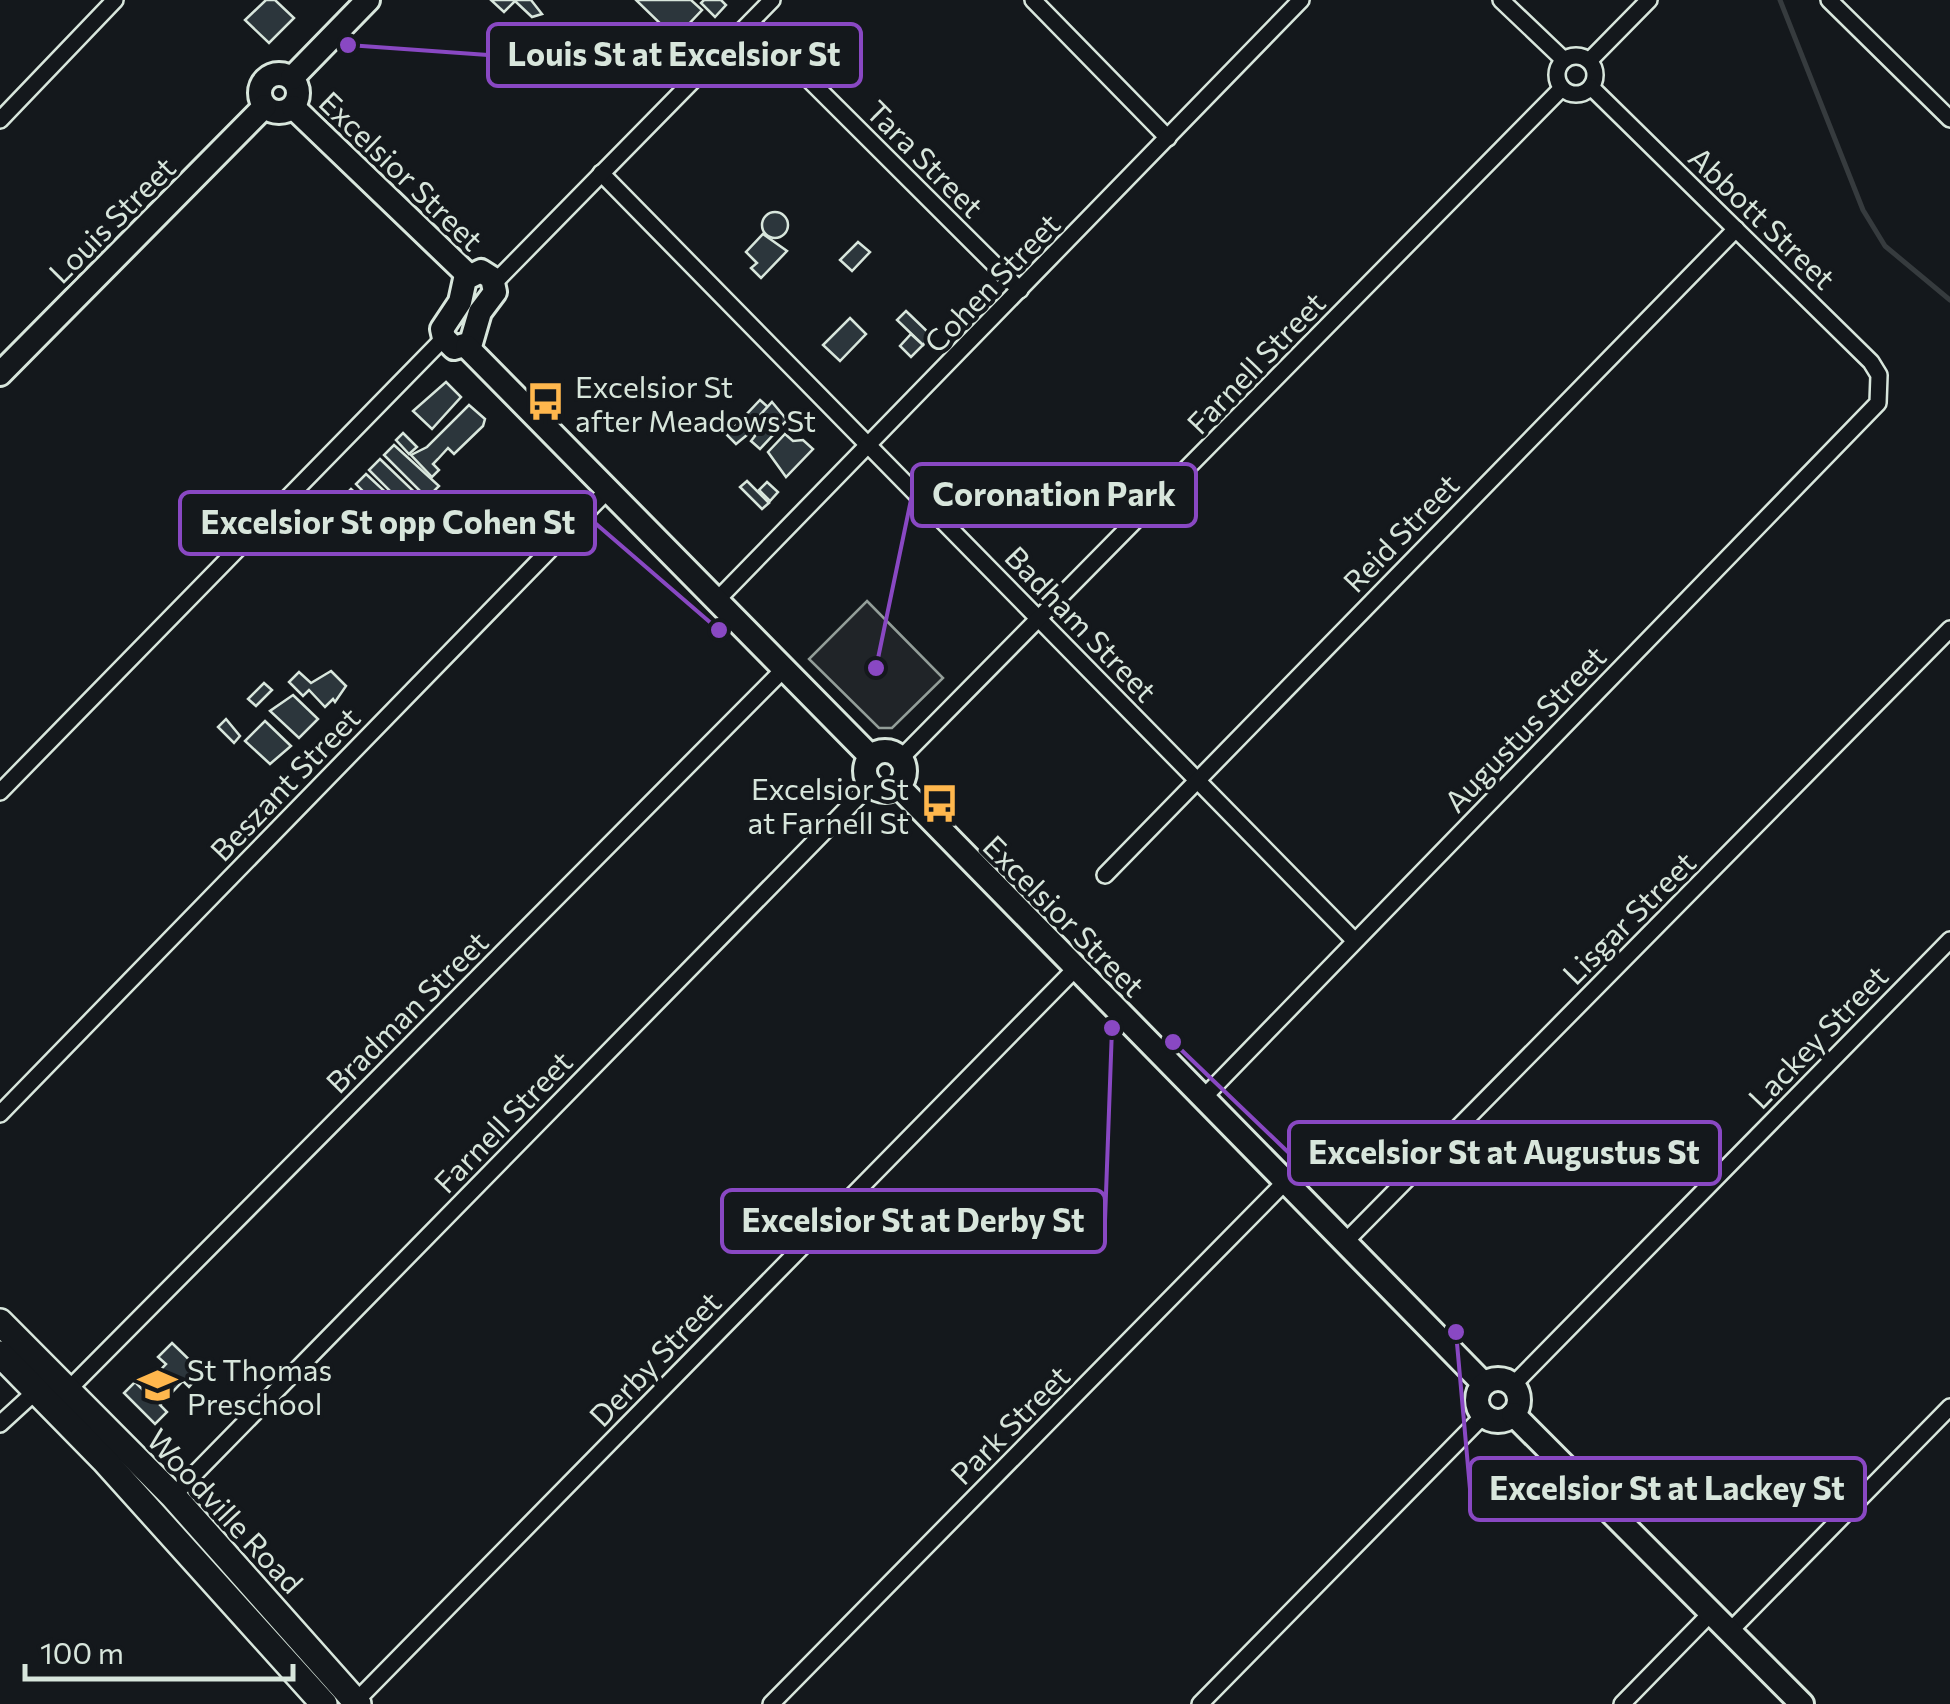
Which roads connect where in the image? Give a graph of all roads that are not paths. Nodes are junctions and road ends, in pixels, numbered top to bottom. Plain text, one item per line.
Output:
1 (115, 0) edge
2 (368, 0) edge
3 (772, 0) edge
4 (1033, 0) edge
5 (1301, 0) edge
6 (1501, 0) edge
7 (1649, 0) edge
8 (1829, 0) edge
9 (750, 22) junction
10 (1564, 60) junction
11 (1589, 61) junction
12 (292, 78) junction
13 (1591, 87) junction
14 (1562, 88) junction
15 (265, 106) junction
16 (293, 107) junction
17 (1950, 119) edge
18 (0, 120) edge
19 (1168, 138) junction
20 (602, 173) junction
21 (1736, 229) junction
22 (469, 276) junction
23 (494, 282) junction
24 (1020, 290) junction
25 (444, 338) junction
26 (467, 347) junction
27 (0, 374) edge
28 (1880, 394) joint
29 (871, 447) junction
30 (608, 490) junction
31 (717, 600) junction
32 (1040, 620) junction
33 (1950, 630) edge
34 (783, 670) junction
35 (871, 757) junction
36 (901, 758) junction
37 (1197, 779) junction
38 (870, 785) junction
39 (899, 787) junction
40 (0, 792) edge
41 (1105, 874) dead end
42 (1354, 940) junction
43 (1950, 940) edge
44 (1076, 968) junction
45 (1203, 1098) junction
46 (0, 1114) edge
47 (1285, 1182) junction
48 (1344, 1242) junction
49 (0, 1322) edge
50 (0, 1354) edge
51 (1484, 1384) junction
52 (1513, 1385) junction
53 (68, 1390) junction
54 (35, 1392) junction
55 (1950, 1406) edge
56 (1513, 1414) junction
57 (1484, 1415) junction
58 (0, 1424) edge
59 (173, 1496) junction
60 (1711, 1613) junction
61 (1730, 1631) junction
62 (357, 1702) edge
63 (324, 1704) edge
64 (772, 1704) edge
65 (1200, 1704) edge
66 (1622, 1704) edge
67 (1802, 1704) edge

1 - 18 street
2 - 12 street
3 - 9 street
4 - 19 street
5 - 19 street, Cohen Street
6 - 10 street
7 - 11 street
8 - 17 street
9 - 20 street
9 - 24 street, Tara Street
10 - 11 street
10 - 14 street
11 - 13 street
12 - 15 street
12 - 16 street
13 - 14 street
13 - 21 street, Abbott Street
14 - 32 street, Farnell Street
15 - 16 street
15 - 27 street, Louis Street
16 - 22 street, Excelsior Street
19 - 24 street, Cohen Street
20 - 23 street
20 - 29 street, Badham Street
21 - 28 street, Abbott Street
21 - 37 street, Reid Street
22 - 23 street
22 - 25 street
23 - 26 street
24 - 29 street, Cohen Street
25 - 26 street
25 - 40 street
26 - 30 street
28 - 42 street, Augustus Street
29 - 31 street, Cohen Street
29 - 32 street, Badham Street
30 - 31 street
30 - 46 street, Beszant Street
31 - 34 street
32 - 36 street, Farnell Street
32 - 37 street, Badham Street
33 - 48 street, Lisgar Street
34 - 35 street
34 - 53 street, Bradman Street
35 - 36 street
35 - 38 street
36 - 39 street
37 - 41 street, Reid Street
37 - 42 street, Badham Street
38 - 39 street
38 - 59 street, Farnell Street
39 - 44 street, Excelsior Street
42 - 45 street, Augustus Street
43 - 52 street, Lackey Street
44 - 45 street, Excelsior Street
44 - 62 street, Derby Street
45 - 47 street, Excelsior Street
47 - 48 street, Excelsior Street
47 - 64 street, Park Street
48 - 51 street, Excelsior Street
49 - 53 main road, Woodville Road
50 - 54 main road, Woodville Road
51 - 52 street
51 - 57 street
52 - 56 street
53 - 59 main road, Woodville Road
54 - 58 street
54 - 63 main road, Woodville Road
55 - 61 street
56 - 57 street
56 - 60 street
57 - 65 street
59 - 62 main road, Woodville Road
60 - 61 street
60 - 66 street
61 - 67 street

